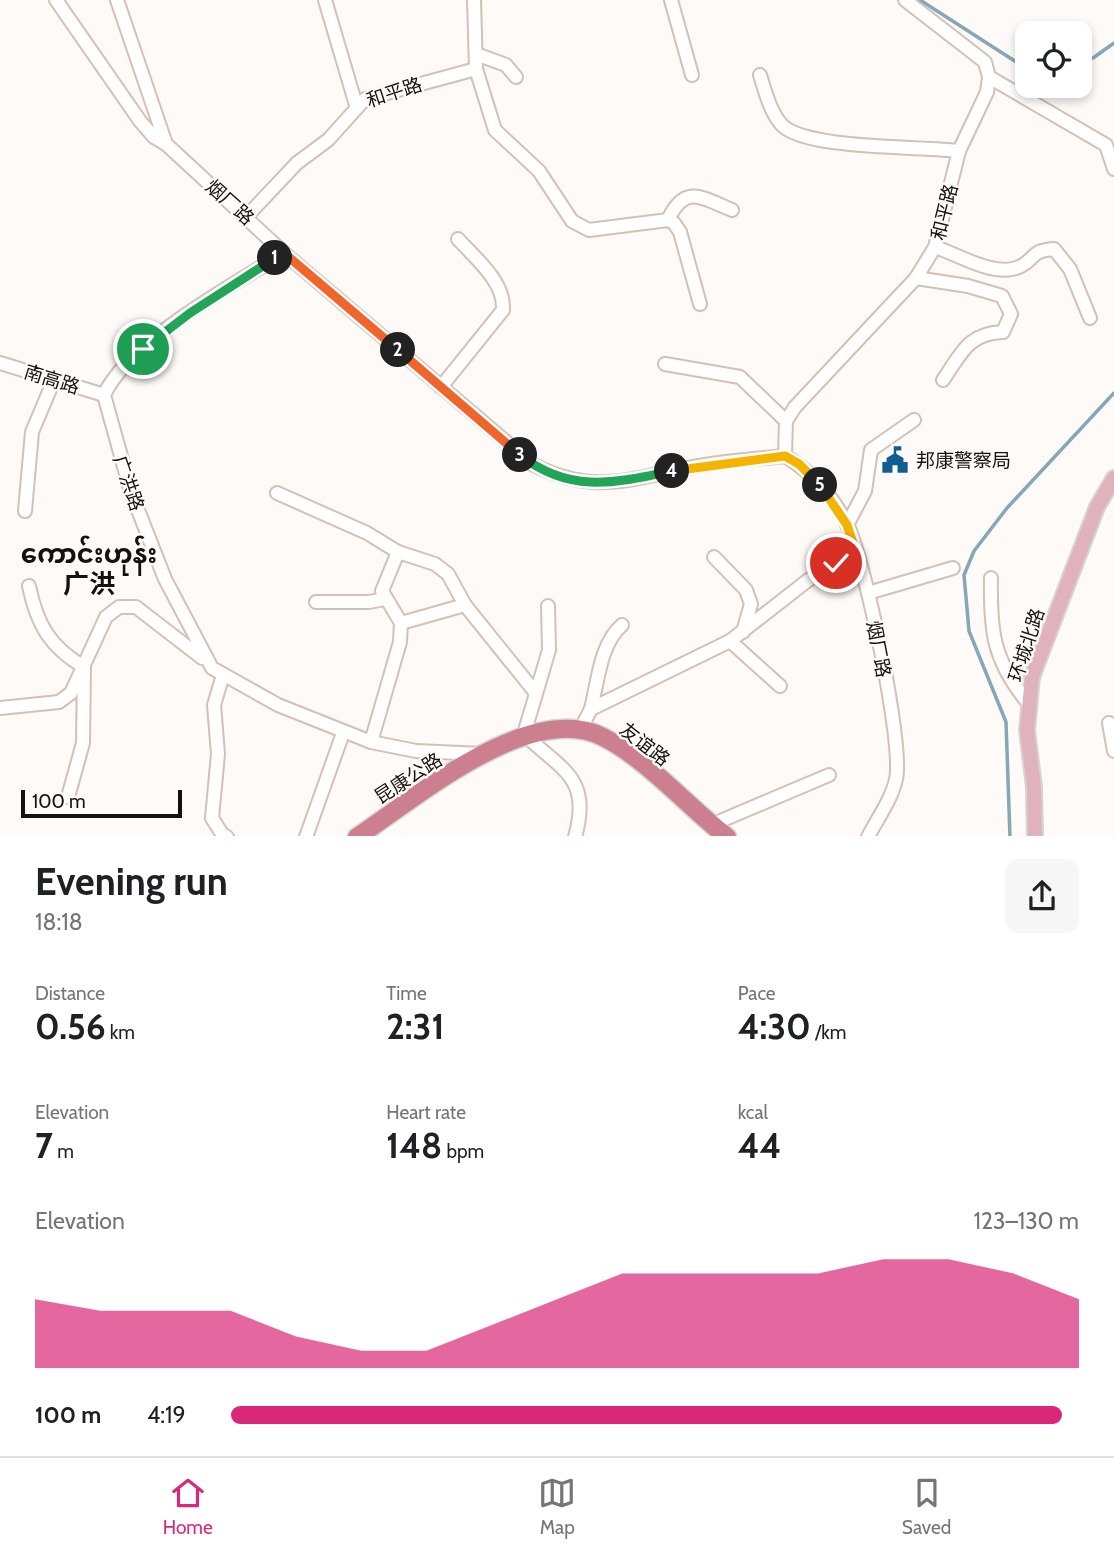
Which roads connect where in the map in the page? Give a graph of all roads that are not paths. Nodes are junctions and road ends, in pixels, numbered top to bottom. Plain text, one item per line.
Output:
1 (56, 0) edge
2 (117, 0) edge
3 (325, 0) edge
4 (474, 0) edge
5 (671, 0) edge
6 (905, 0) edge
7 (476, 54) junction
8 (476, 69) junction
9 (692, 75) dead end
10 (760, 75) dead end
11 (516, 77) dead end
12 (989, 77) junction
13 (356, 106) junction
14 (166, 144) junction
15 (959, 151) junction
16 (1114, 169) edge
17 (732, 210) dead end
18 (247, 216) junction
19 (668, 220) junction
20 (458, 239) dead end
21 (935, 247) junction
22 (284, 253) junction
23 (916, 278) junction
24 (700, 304) dead end
25 (1090, 318) dead end
26 (1, 363) edge
27 (664, 364) dead end
28 (54, 380) junction
29 (943, 380) dead end
30 (441, 387) junction
31 (104, 395) junction
32 (914, 420) dead end
33 (786, 421) junction
34 (785, 456) junction
35 (1114, 478) edge
36 (277, 493) dead end
37 (25, 511) dead end
38 (847, 525) junction
39 (855, 549) junction
40 (398, 552) junction
41 (714, 557) dead end
42 (953, 568) dead end
43 (991, 578) dead end
44 (29, 586) dead end
45 (868, 593) junction
46 (385, 599) junction
47 (316, 602) dead end
48 (465, 605) junction
49 (548, 606) dead end
50 (401, 624) junction
51 (622, 625) dead end
52 (743, 632) junction
53 (730, 641) junction
54 (208, 663) junction
55 (84, 667) junction
56 (223, 675) junction
57 (780, 686) dead end
58 (535, 692) junction
59 (1028, 703) junction
60 (0, 708) edge
61 (591, 709) junction
62 (1109, 723) dead end
63 (580, 730) junction
64 (343, 733) junction
65 (524, 734) junction
66 (371, 742) junction
67 (1114, 751) edge
68 (483, 754) junction
69 (829, 775) dead end
70 (68, 797) dead end
71 (719, 832) edge
72 (227, 836) edge
73 (306, 836) edge
74 (357, 836) edge
75 (575, 836) edge
76 (868, 836) edge
77 (1035, 836) edge

1 - 14 street
2 - 14 street, 烟厂路
3 - 13 street
4 - 7 street
5 - 9 street
6 - 12 street
7 - 8 street
7 - 11 street
8 - 13 street, 和平路
8 - 19 street
10 - 15 street
12 - 15 street, 和平路
12 - 16 street
13 - 18 street, 和平路
14 - 18 street, 烟厂路
15 - 21 street, 和平路
17 - 19 street
18 - 22 street, 烟厂路
19 - 24 street
20 - 30 street
21 - 23 street, 和平路
21 - 25 street
22 - 30 street, 烟厂路
22 - 31 street
23 - 29 street
23 - 33 street, 和平路
26 - 28 street, 南高路
27 - 33 street
28 - 31 street, 南高路
28 - 37 street
30 - 34 street, 烟厂路
31 - 54 street, 广洪路
32 - 38 street
33 - 34 street
34 - 38 street, 烟厂路
35 - 59 main road, 环城北路
36 - 40 street
38 - 39 street, 烟厂路
39 - 45 street, 烟厂路
39 - 52 street
40 - 46 street
40 - 48 street
41 - 52 street
42 - 45 street
43 - 59 street
44 - 55 street
45 - 76 street, 烟厂路
46 - 47 street
46 - 50 street
48 - 50 street
48 - 58 street
49 - 58 street
50 - 66 street
51 - 61 street
52 - 53 street
53 - 57 street
53 - 61 street
54 - 55 street
54 - 56 street, 广洪路
55 - 60 street
55 - 70 street
56 - 64 street, 广洪路
56 - 72 street
58 - 65 street
59 - 77 main road, 环城北路
61 - 63 street
62 - 67 street
63 - 65 highway, 友谊路
63 - 71 highway, 友谊路
64 - 66 street, 广洪路
64 - 73 street
65 - 68 highway, 友谊路
65 - 75 street
66 - 68 street, 广洪路
68 - 74 highway, 昆康公路
69 - 71 street

